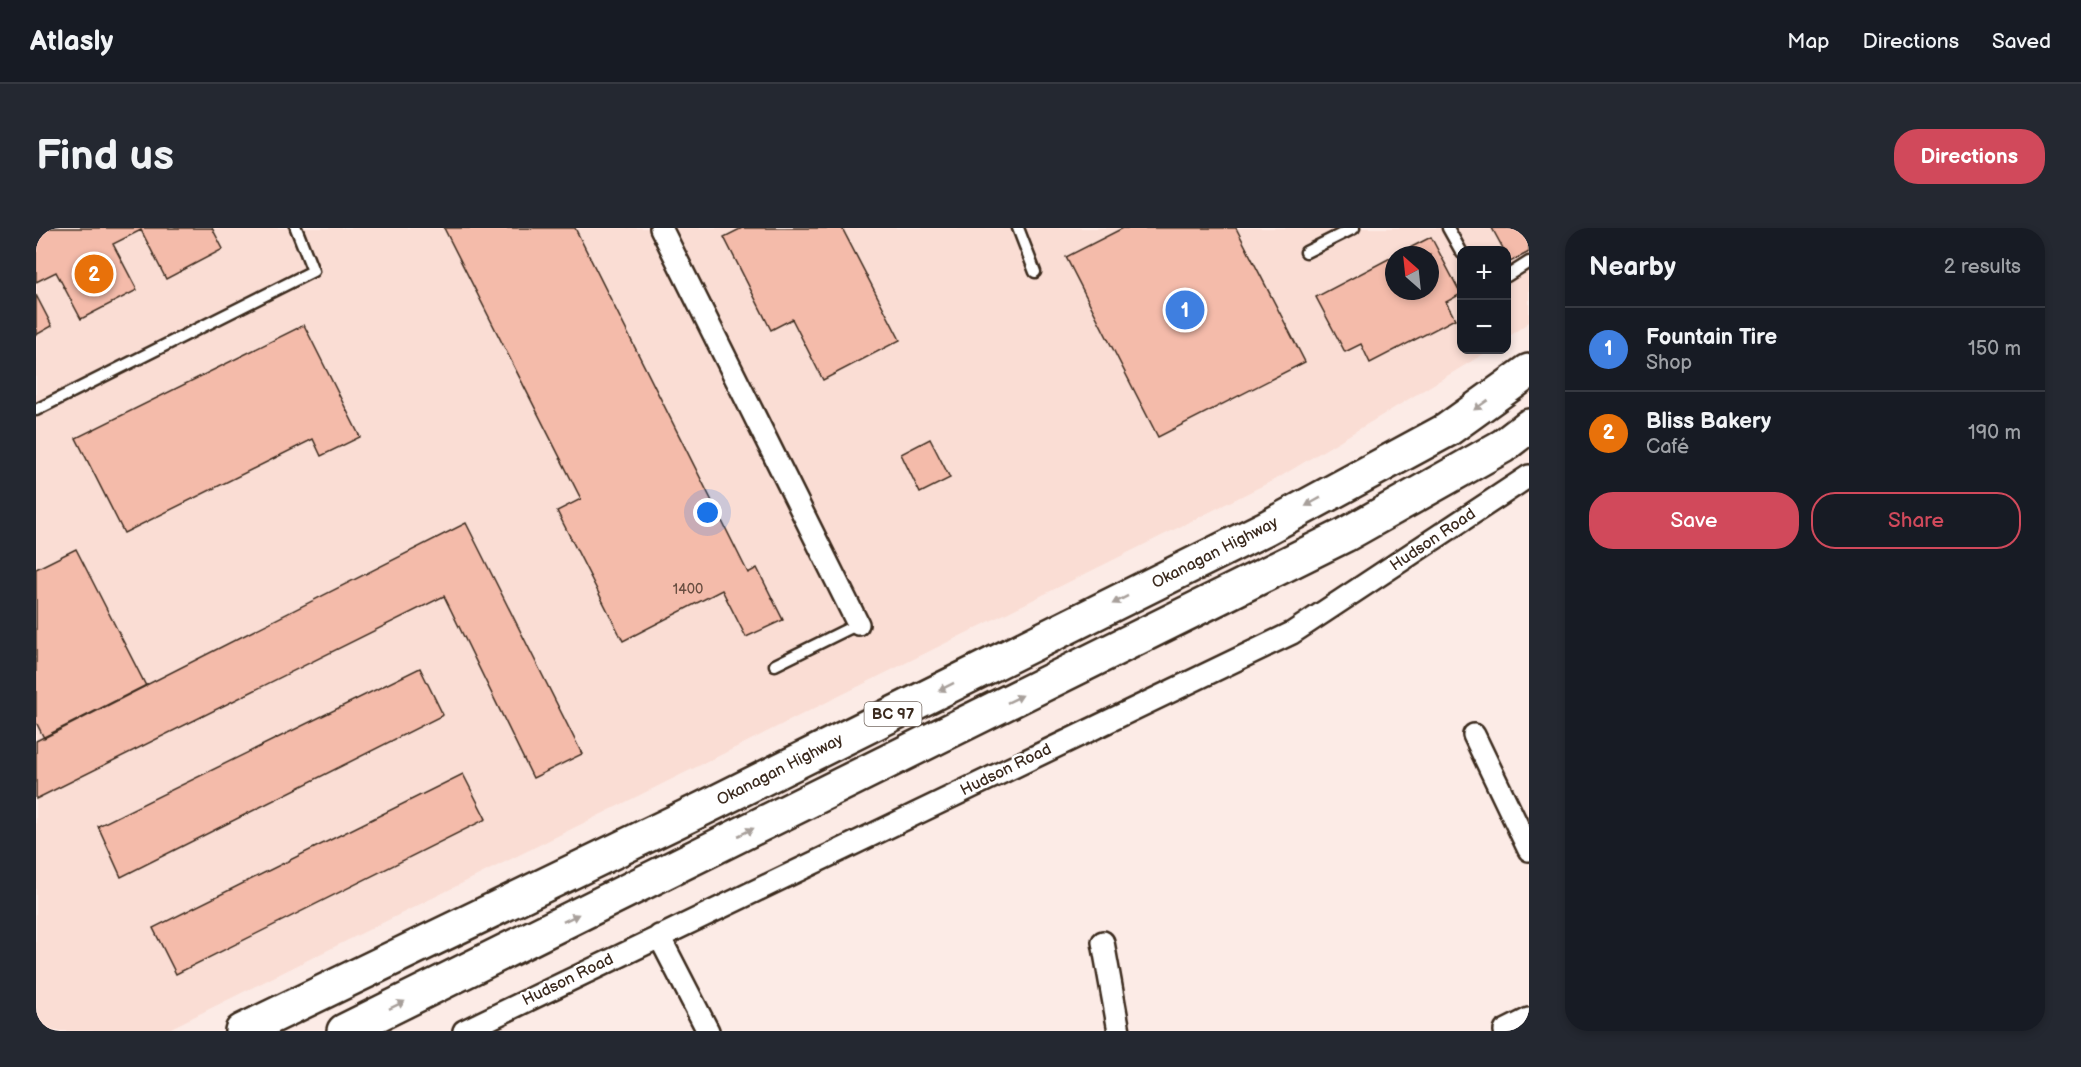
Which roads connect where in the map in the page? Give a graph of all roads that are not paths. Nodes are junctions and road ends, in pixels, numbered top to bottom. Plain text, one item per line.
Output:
1 (296, 228) edge
2 (661, 228) edge
3 (1018, 228) edge
4 (1354, 228) edge
5 (1448, 228) edge
6 (1457, 246) edge
7 (1306, 252) dead end
8 (1529, 262) edge
9 (1035, 272) dead end
10 (1511, 273) edge
11 (1529, 371) edge
12 (36, 410) edge
13 (1529, 426) edge
14 (1529, 476) edge
15 (858, 624) joint
16 (775, 665) dead end
17 (1473, 735) dead end
18 (1529, 850) edge
19 (659, 936) junction
20 (1102, 942) dead end
21 (1529, 1018) edge
22 (242, 1031) edge
23 (344, 1031) edge
24 (464, 1031) edge
25 (708, 1031) edge
26 (1119, 1031) edge
27 (1505, 1031) edge

1 - 12 lane
2 - 15 street
3 - 9 lane
4 - 7 lane
5 - 6 lane
8 - 10 lane
11 -> 22 highway, Okanagan Highway / BC 97
23 -> 13 highway, BC 97
14 - 19 street, Hudson Road
15 - 16 lane
17 - 18 street
19 - 24 street, Hudson Road
19 - 25 street
20 - 26 street
21 - 27 street

